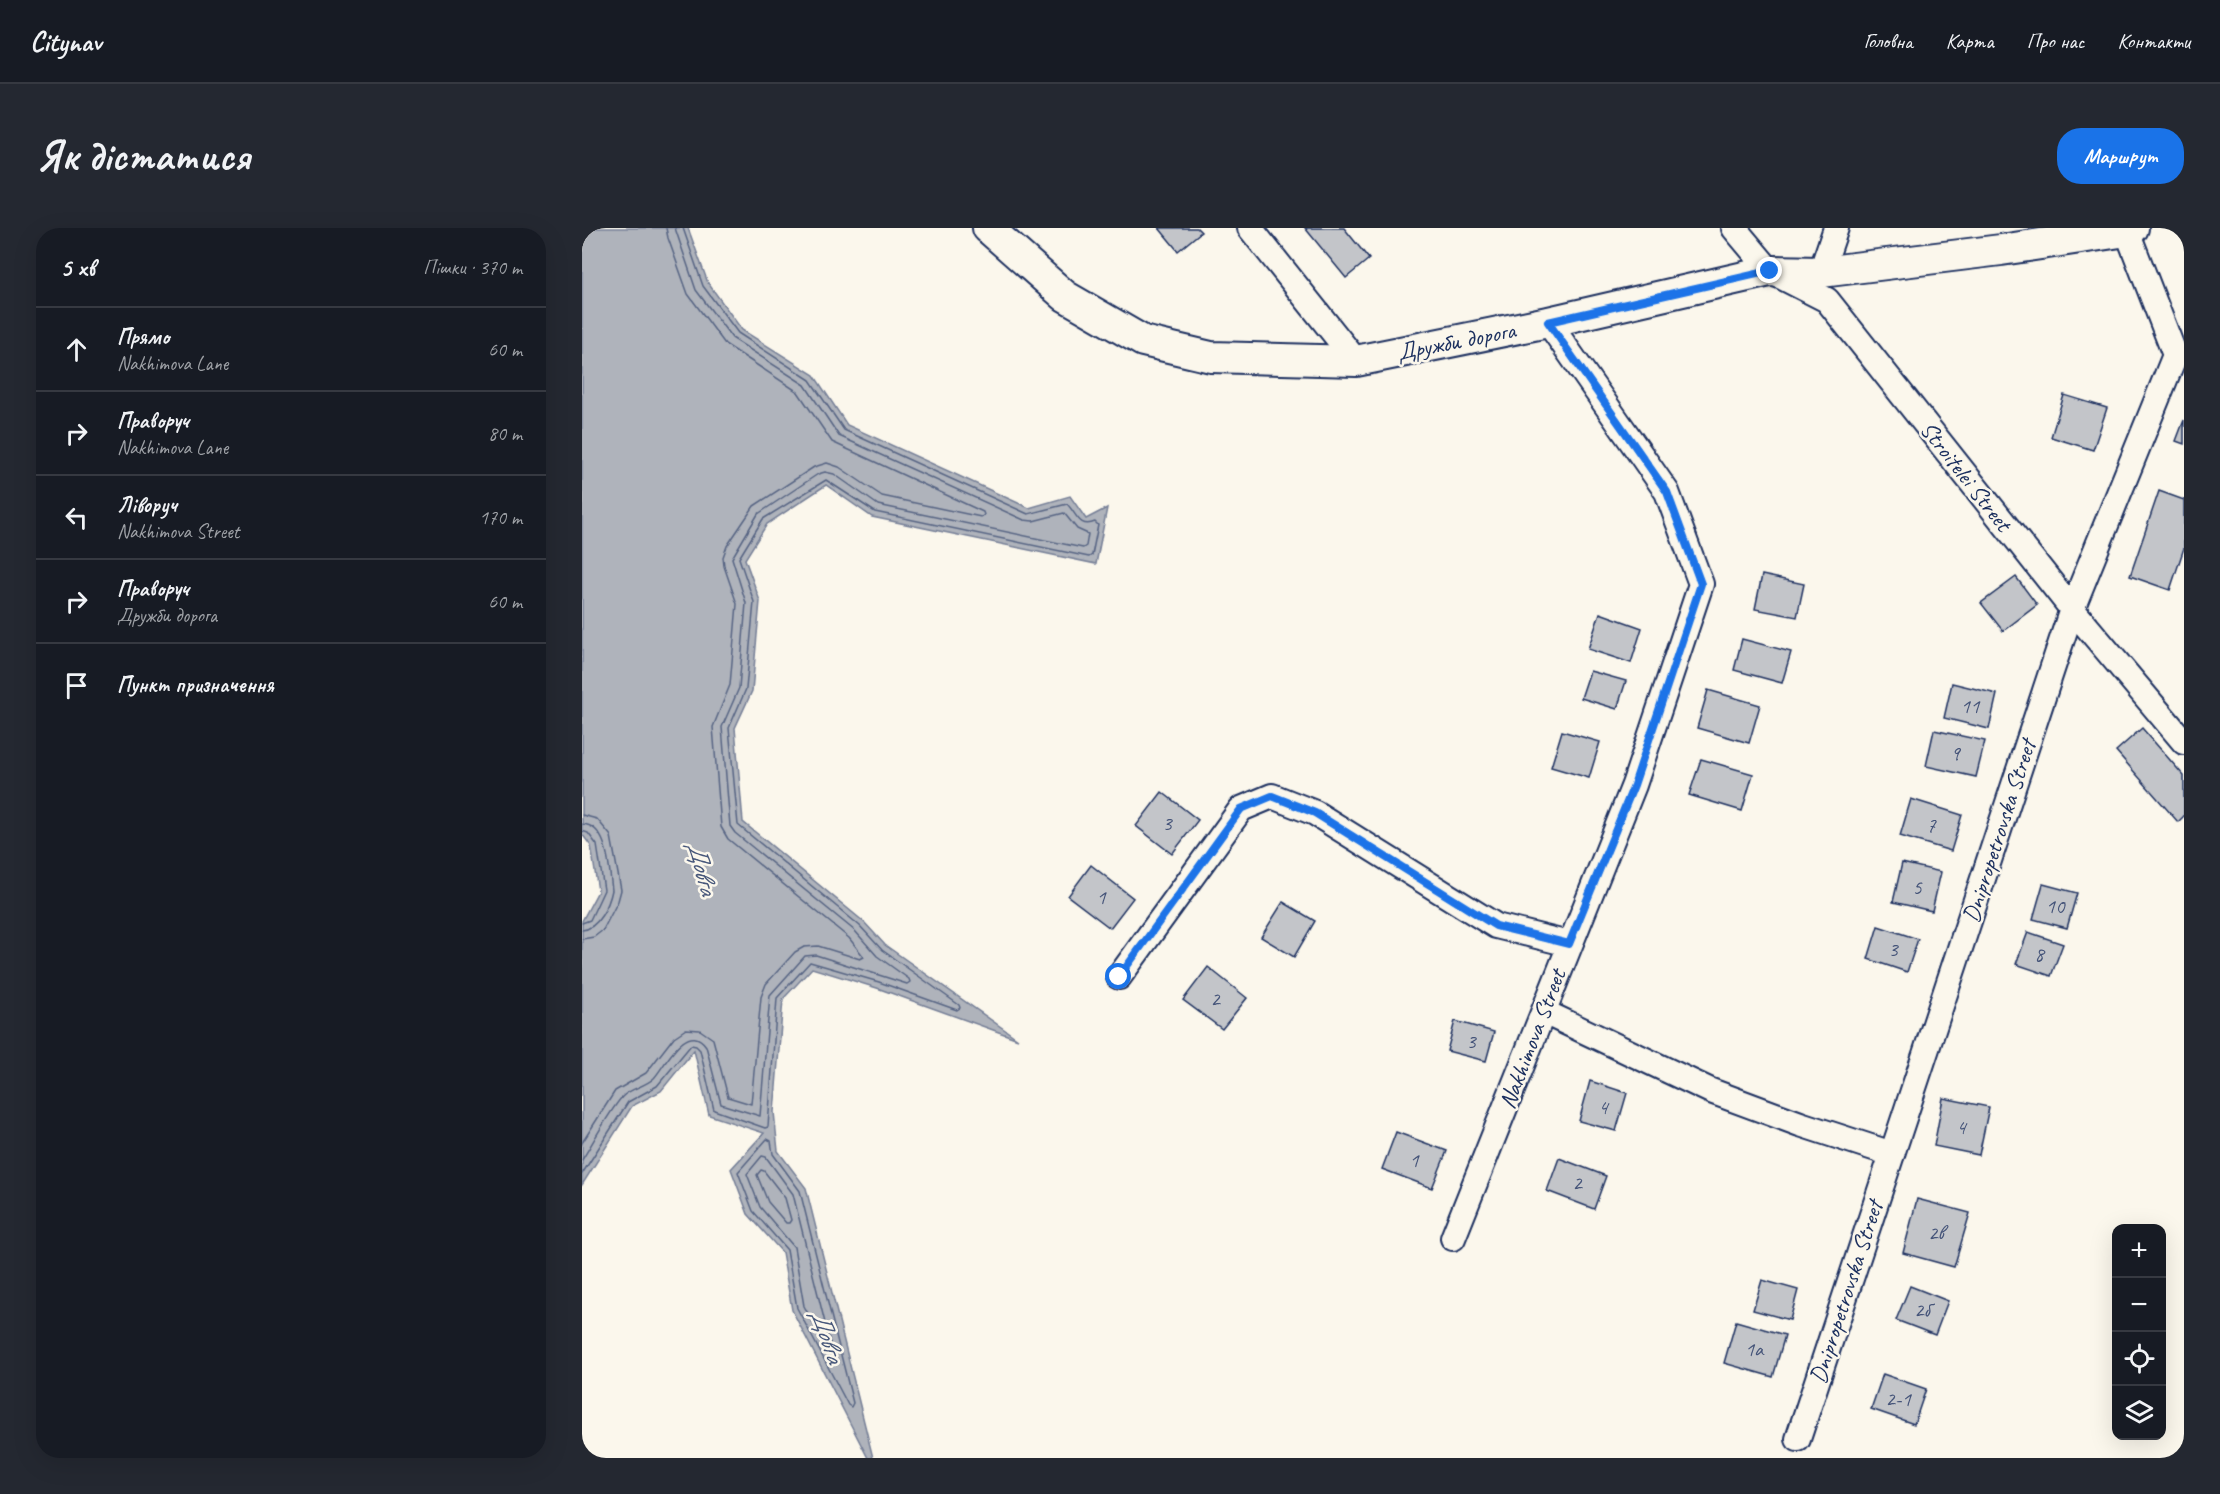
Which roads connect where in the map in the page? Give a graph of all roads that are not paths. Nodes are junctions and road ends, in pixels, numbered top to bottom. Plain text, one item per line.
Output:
1 (988, 228) edge
2 (1250, 228) edge
3 (1734, 228) edge
4 (1836, 228) edge
5 (2130, 230) edge
6 (1770, 271) junction
7 (1821, 272) junction
8 (1548, 322) junction
9 (1356, 361) junction
10 (2072, 609) junction
11 (2184, 742) edge
12 (1569, 944) junction
13 (1119, 977) dead end
14 (1544, 1011) junction
15 (1892, 1154) junction
16 (1453, 1238) dead end
17 (1798, 1439) dead end

1 - 9 street, Дружби дорога
2 - 9 street
3 - 6 street, Stroitelei Street
4 - 7 street
5 - 7 street, Дружби дорога
5 - 10 street, Dnipropetrovska Street
6 - 7 street, Дружби дорога
6 - 8 street, Дружби дорога
6 - 10 street, Stroitelei Street
8 - 9 street, Дружби дорога
8 - 12 street, Nakhimova Street
10 - 11 street, Stroitelei Street
10 - 15 street, Dnipropetrovska Street
12 - 13 street
12 - 14 street, Nakhimova Street
14 - 15 street
14 - 16 street, Nakhimova Street
15 - 17 street, Dnipropetrovska Street

